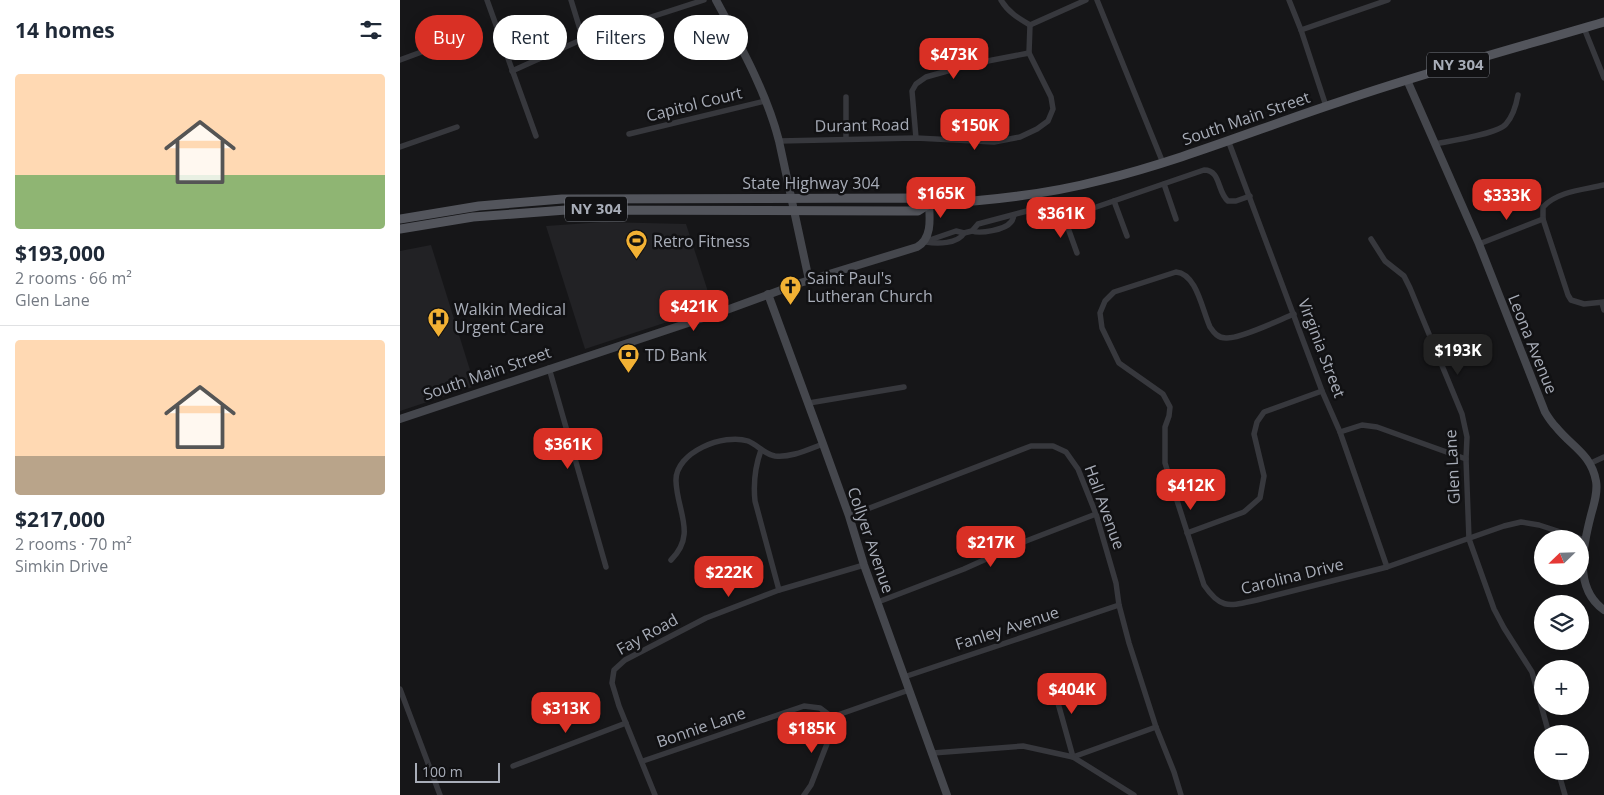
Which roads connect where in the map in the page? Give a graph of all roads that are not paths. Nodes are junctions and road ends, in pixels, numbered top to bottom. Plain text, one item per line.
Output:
1 (487, 0) edge
2 (571, 0) edge
3 (704, 0) edge
4 (716, 0) edge
5 (1001, 0) edge
6 (1086, 0) edge
7 (1097, 0) edge
8 (1289, 0) edge
9 (1388, 0) edge
10 (657, 15) edge
11 (577, 20) edge
12 (1604, 22) edge
13 (1030, 25) junction
14 (1584, 28) junction
15 (1301, 30) junction
16 (577, 42) edge
17 (1029, 53) junction
18 (415, 54) edge
19 (400, 60) edge
20 (512, 71) junction
21 (1604, 78) edge
22 (1407, 80) junction
23 (1518, 95) dead end
24 (846, 97) dead end
25 (765, 101) junction
26 (1326, 106) junction
27 (457, 127) dead end
28 (629, 134) dead end
29 (536, 136) dead end
30 (916, 138) junction
31 (846, 139) junction
32 (1228, 140) junction
33 (779, 141) junction
34 (1435, 144) junction
35 (400, 147) edge
36 (1163, 162) junction
37 (1164, 184) junction
38 (1604, 185) edge
39 (1250, 196) junction
40 (790, 198) junction
41 (1114, 201) junction
42 (930, 204) junction
43 (794, 211) junction
44 (1014, 215) junction
45 (1064, 217) junction
46 (400, 219) edge
47 (1176, 219) dead end
48 (1543, 219) junction
49 (400, 229) edge
50 (972, 231) junction
51 (1127, 236) dead end
52 (1371, 239) dead end
53 (924, 242) junction
54 (1479, 244) junction
55 (1077, 254) dead end
56 (809, 280) junction
57 (768, 294) junction
58 (1603, 302) edge
59 (1604, 310) edge
60 (1294, 314) junction
61 (549, 368) junction
62 (904, 387) dead end
63 (1322, 391) junction
64 (809, 403) junction
65 (400, 419) edge
66 (1340, 432) junction
67 (823, 444) junction
68 (761, 450) junction
69 (1604, 457) edge
70 (1466, 459) junction
71 (1591, 463) junction
72 (1096, 514) junction
73 (849, 516) junction
74 (1554, 530) edge
75 (1588, 530) edge
76 (1187, 533) junction
77 (1469, 539) junction
78 (671, 560) dead end
79 (864, 565) junction
80 (606, 567) dead end
81 (1387, 567) junction
82 (1586, 585) edge
83 (779, 590) junction
84 (878, 602) junction
85 (1119, 605) junction
86 (1604, 610) edge
87 (904, 676) junction
88 (1051, 678) dead end
89 (400, 688) edge
90 (909, 690) junction
91 (832, 717) junction
92 (626, 723) junction
93 (1547, 725) edge
94 (1156, 727) junction
95 (933, 753) junction
96 (1073, 757) junction
97 (643, 761) junction
98 (513, 766) dead end
99 (1561, 780) edge
100 (440, 795) edge
101 (655, 795) edge
102 (804, 795) edge
103 (947, 795) edge
104 (1134, 795) edge
105 (1181, 795) edge
106 (1565, 795) edge

1 - 20 street
2 - 11 street
3 - 10 street
4 - 25 street
5 - 13 street
6 - 13 street
7 - 36 street
8 - 15 street
9 - 15 street
12 - 14 main road, South Main Street / NY 304
13 - 17 street, Durant Road
14 - 21 street
14 - 22 main road, South Main Street / NY 304
15 - 26 street
16 - 20 street
17 - 30 street
17 - 30 street, Durant Road
18 - 19 street
20 - 29 street
22 - 26 main road, South Main Street / NY 304
22 - 34 street, Leona Avenue
23 - 34 street
24 - 31 street
25 - 28 street, Capitol Court
25 - 33 street
26 - 32 main road, South Main Street / NY 304
27 - 35 street
30 - 31 street, Durant Road
31 - 33 street, Durant Road
32 - 36 main road, South Main Street / NY 304
32 - 39 street, Virginia Street
33 - 40 street
34 - 54 street, Leona Avenue
36 - 42 main road, South Main Street / NY 304
37 - 39 street
37 - 41 street
37 - 47 street
38 - 48 street
39 - 60 street, Virginia Street
40 - 42 main road, State Highway 304 / NY 304
40 - 43 street
40 - 46 main road, State Highway 304 / NY 304
41 - 45 street
41 - 51 street
42 - 43 main road, State Highway 304 / NY 304
42 - 53 street
43 - 49 main road, State Highway 304 / NY 304
43 - 56 street
44 - 45 street
44 - 50 street, South Main Street
44 - 50 street, South Main Street
45 - 55 street
48 - 54 street
48 - 58 street
50 - 53 street, South Main Street
52 - 70 street, Glen Lane
53 - 56 street, South Main Street
54 - 71 street, Leona Avenue
56 - 57 street, South Main Street
57 - 61 street, South Main Street
57 - 64 street, Collyer Avenue
58 - 59 street
60 - 63 street, Virginia Street
60 - 76 street, Carolina Drive
61 - 65 street, South Main Street
61 - 80 street
62 - 64 street
63 - 66 street, Virginia Street
63 - 76 street
64 - 67 street, Collyer Avenue
66 - 70 street
66 - 81 street, Virginia Street
67 - 68 street
67 - 73 street, Collyer Avenue
68 - 78 street
68 - 83 street
69 - 71 street
70 - 77 street, Glen Lane
71 - 75 street, Leona Avenue
72 - 73 street, Hall Avenue
72 - 84 street
72 - 85 street, Hall Avenue
73 - 79 street, Collyer Avenue
74 - 77 street, Carolina Drive
76 - 81 street, Carolina Drive
77 - 81 street, Carolina Drive
77 - 93 street, Glen Lane
79 - 83 street, Fay Road
79 - 84 street, Collyer Avenue
82 - 86 street, Leona Avenue
83 - 92 street, Fay Road
84 - 87 street, Collyer Avenue
85 - 87 street, Fanley Avenue
85 - 94 street, Hall Avenue
87 - 90 street, Collyer Avenue
88 - 96 street
89 - 100 street
90 - 91 street
90 - 95 street, Collyer Avenue
91 - 97 street, Bonnie Lane
91 - 102 street
92 - 97 street
92 - 98 street
94 - 96 street
94 - 105 street, Hall Avenue
95 - 96 street
95 - 103 street, Collyer Avenue
96 - 104 street
97 - 101 street
99 - 106 street

